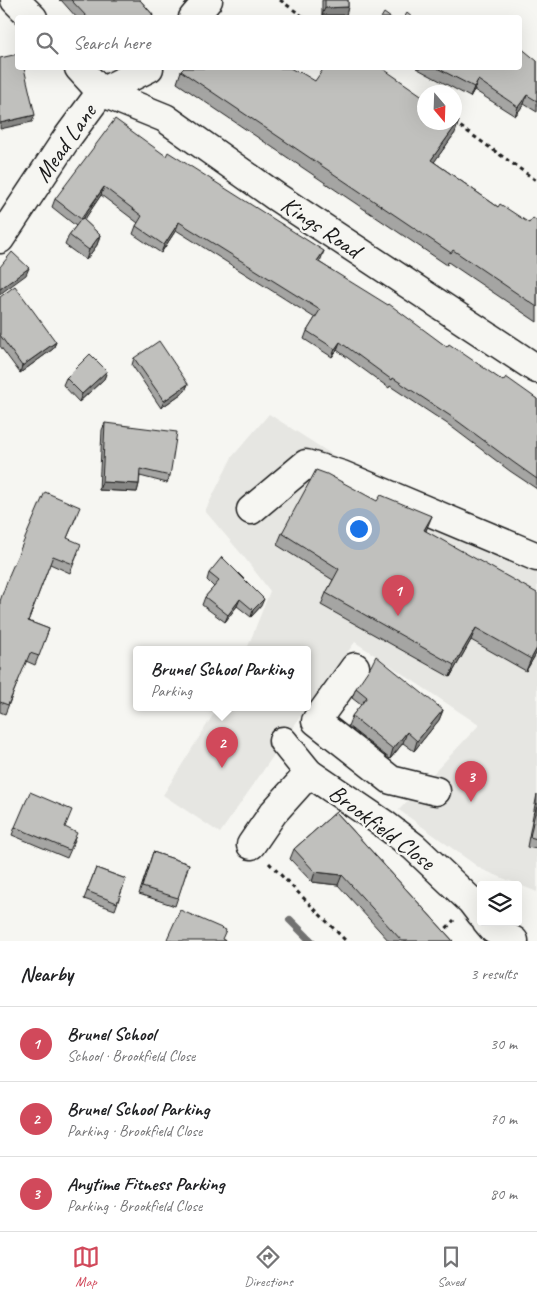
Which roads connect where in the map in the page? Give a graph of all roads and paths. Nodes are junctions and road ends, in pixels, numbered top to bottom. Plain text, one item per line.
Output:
1 (15, 0) edge
2 (208, 0) edge
3 (280, 0) edge
4 (30, 15) edge
5 (195, 15) edge
6 (301, 15) edge
7 (81, 70) edge
8 (144, 70) edge
9 (102, 92) junction
10 (462, 128) edge
11 (537, 182) edge
12 (0, 239) edge
13 (537, 369) edge
14 (251, 510) dead end
15 (537, 557) edge
16 (355, 667) dead end
17 (283, 740) dead end
18 (309, 773) junction
19 (436, 791) dead end
20 (251, 844) joint
21 (477, 909) edge
22 (490, 926) edge
23 (346, 941) edge
24 (514, 941) edge

1 - 4 street
2 - 5 street
3 - 6 path
7 - 9 street
8 - 9 street, Mead Lane
9 - 12 street, Mead Lane
9 - 13 street, Kings Road
10 - 11 path
14 - 15 street
16 - 19 street
17 - 18 street, Brookfield Close
18 - 20 street
18 - 21 street, Brookfield Close
20 - 23 path
22 - 24 street

